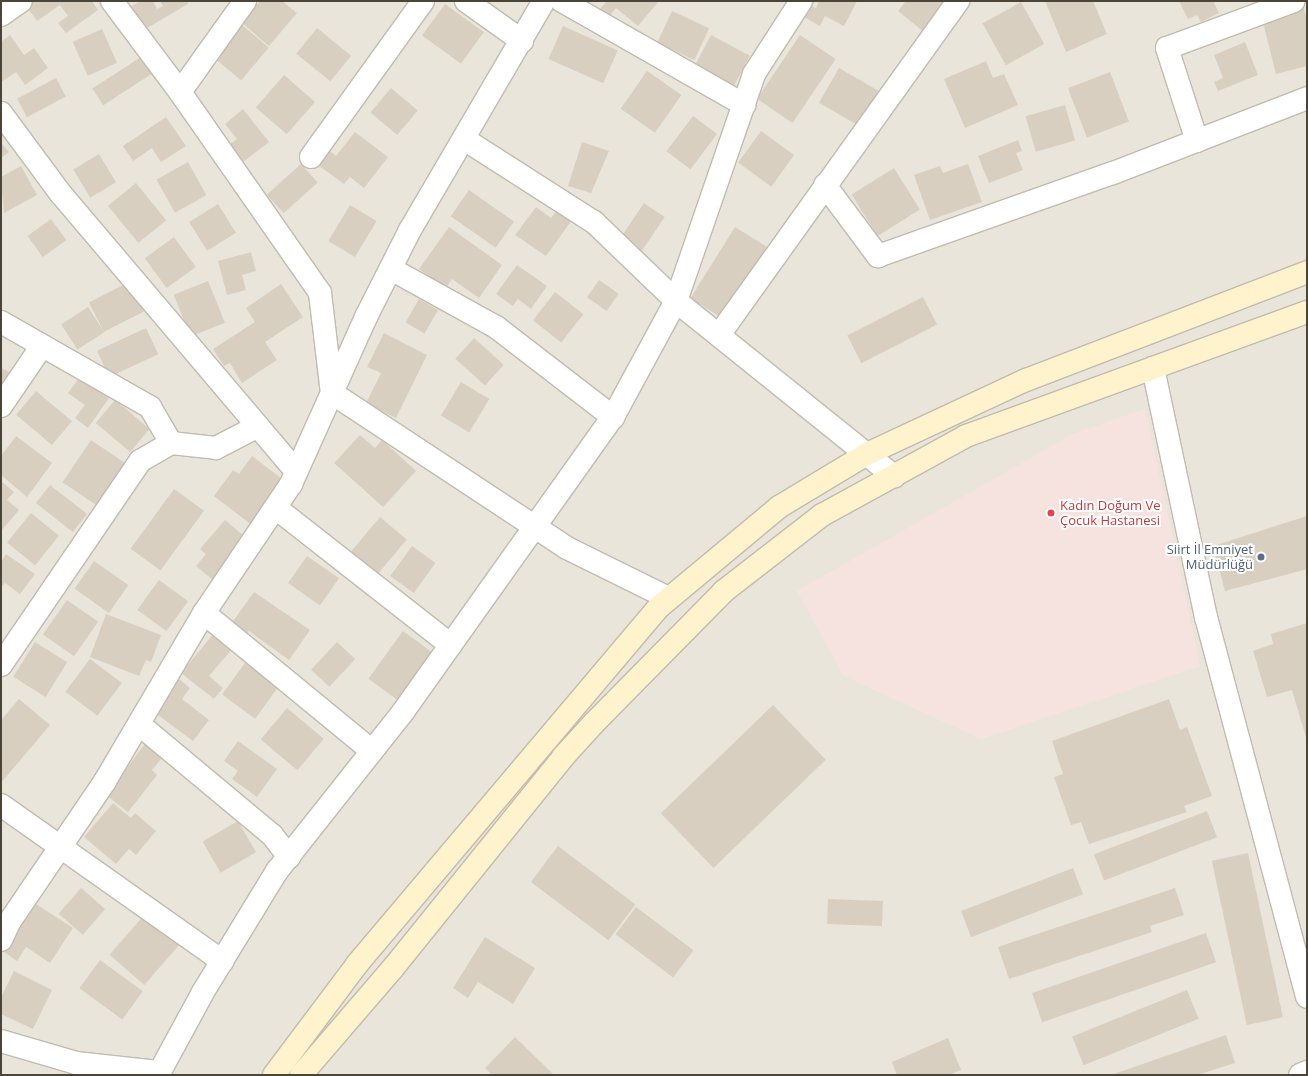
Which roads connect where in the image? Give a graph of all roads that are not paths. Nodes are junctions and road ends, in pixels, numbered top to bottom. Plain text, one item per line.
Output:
1 (21, 1) edge
2 (112, 1) edge
3 (245, 1) edge
4 (422, 1) edge
5 (466, 1) edge
6 (544, 1) edge
7 (562, 1) edge
8 (801, 1) edge
9 (958, 1) edge
10 (1294, 1) edge
11 (1, 15) edge
12 (522, 41) junction
13 (180, 92) junction
14 (1307, 98) edge
15 (744, 105) junction
16 (1, 113) edge
17 (464, 139) junction
18 (1197, 140) junction
19 (312, 157) dead end
20 (825, 185) junction
21 (391, 269) junction
22 (1307, 272) edge
23 (676, 301) junction
24 (1307, 312) edge
25 (1, 322) edge
26 (719, 334) junction
27 (42, 346) junction
28 (1153, 368) junction
29 (332, 392) junction
30 (1, 406) edge
31 (613, 417) junction
32 (258, 426) junction
33 (171, 443) junction
34 (867, 454) junction
35 (296, 471) junction
36 (894, 476) junction
37 (276, 508) junction
38 (536, 528) junction
39 (668, 598) junction
40 (204, 613) junction
41 (451, 645) junction
42 (1, 665) edge
43 (140, 725) junction
44 (372, 751) junction
45 (1, 805) edge
46 (61, 846) junction
47 (289, 857) junction
48 (1, 940) edge
49 (222, 961) junction
50 (1307, 997) edge
51 (1, 1041) edge
52 (1307, 1072) edge
53 (158, 1074) edge
54 (274, 1075) edge
55 (301, 1075) edge
56 (1300, 1075) edge

1 - 11 street
2 - 13 street
3 - 13 street
4 - 19 street
5 - 12 street
6 - 12 street
7 - 15 street
8 - 15 street
9 - 20 street
10 - 18 street
12 - 17 street
13 - 29 street
14 - 18 street
15 - 23 street
16 - 32 street
17 - 21 street
17 - 23 street
18 - 20 street
20 - 26 street
21 - 29 street
21 - 31 street
22 - 34 main road
23 - 26 street
23 - 31 street
24 - 28 main road
25 - 27 street
26 - 34 street
27 - 30 street
27 - 33 street
28 - 36 main road
28 - 50 street
29 - 35 street
29 - 38 street
31 - 38 street
32 - 33 street
32 - 35 street
33 - 42 street
34 - 36 street
34 - 39 main road
35 - 37 street
36 - 55 main road
37 - 40 street
37 - 41 street
38 - 39 street
38 - 41 street
39 - 54 main road
40 - 43 street
40 - 44 street
41 - 44 street
43 - 46 street
43 - 47 street
44 - 47 street
45 - 46 street
46 - 48 street
46 - 49 street
47 - 49 street
49 - 53 street
51 - 53 street
52 - 56 street

